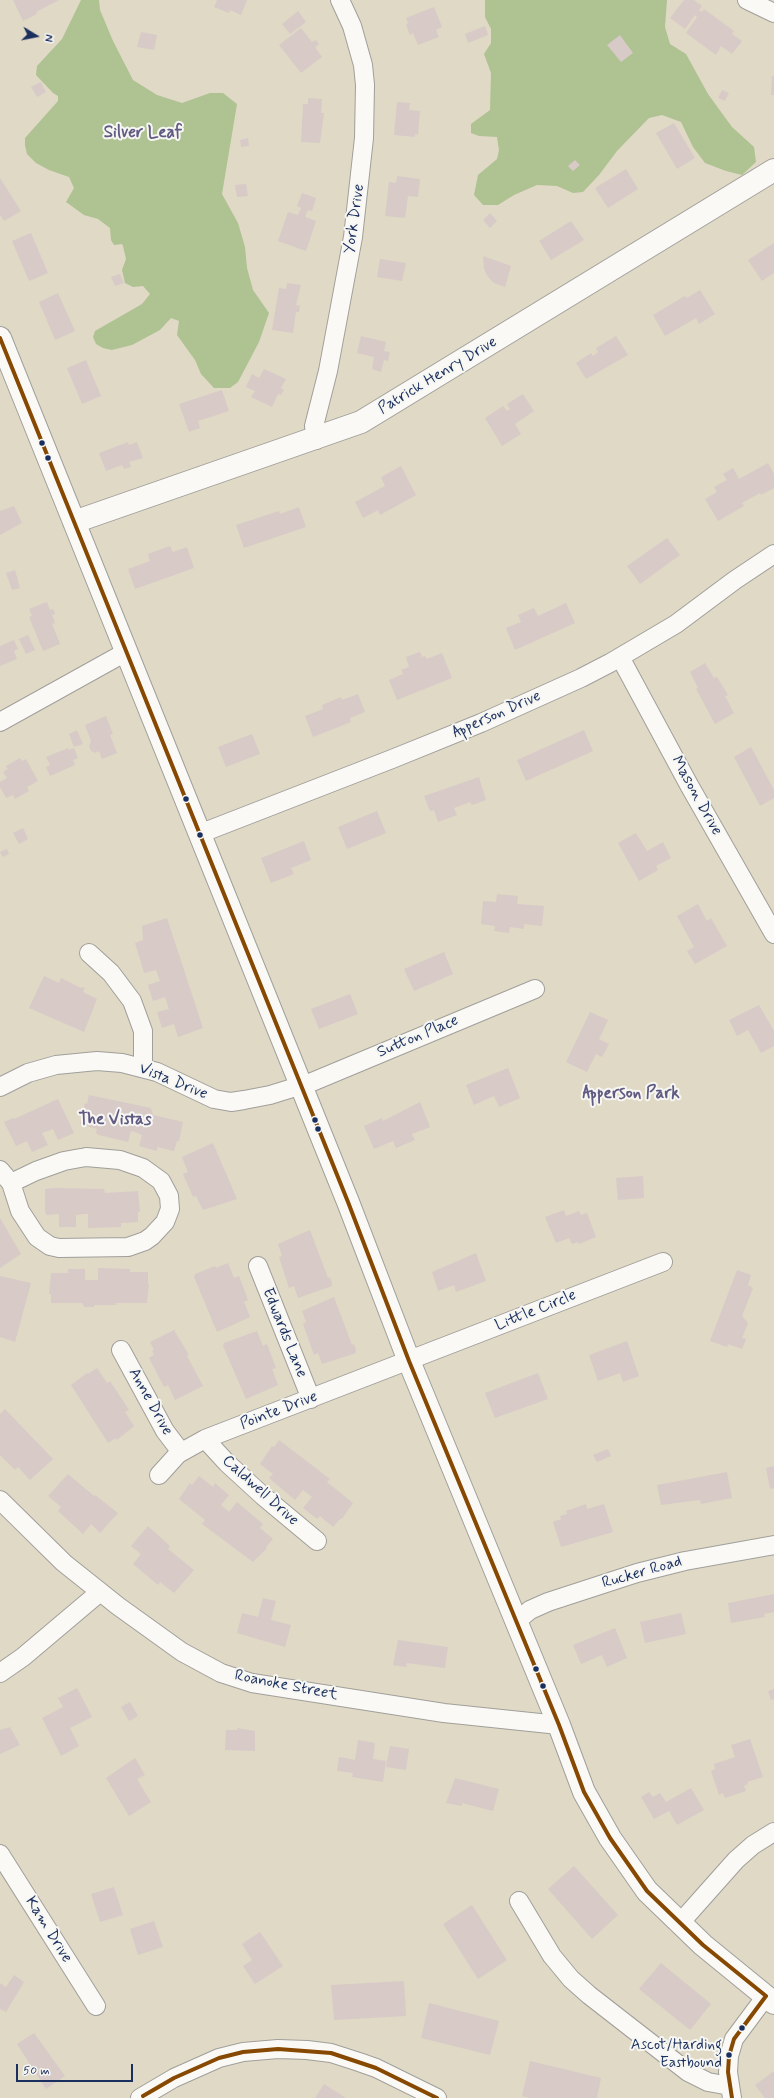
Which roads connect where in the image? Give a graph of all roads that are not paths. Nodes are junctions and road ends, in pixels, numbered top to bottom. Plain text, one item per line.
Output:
1 (340, 0) edge
2 (747, 0) edge
3 (774, 13) edge
4 (774, 170) edge
5 (0, 338) edge
6 (316, 440) junction
7 (74, 522) junction
8 (774, 554) edge
9 (126, 652) junction
10 (620, 657) junction
11 (0, 722) edge
12 (199, 834) junction
13 (774, 934) edge
14 (89, 953) dead end
15 (535, 989) dead end
16 (143, 1068) junction
17 (301, 1086) junction
18 (0, 1087) edge
19 (6, 1177) edge
20 (663, 1262) dead end
21 (258, 1266) dead end
22 (121, 1350) dead end
23 (409, 1361) junction
24 (311, 1399) junction
25 (205, 1439) junction
26 (181, 1452) junction
27 (159, 1475) dead end
28 (0, 1500) edge
29 (317, 1541) dead end
30 (774, 1545) edge
31 (100, 1592) junction
32 (515, 1618) junction
33 (0, 1673) edge
34 (559, 1725) junction
35 (774, 1832) edge
36 (0, 1854) edge
37 (519, 1902) dead end
38 (680, 1923) junction
39 (770, 1999) edge
40 (96, 2006) dead end
41 (731, 2092) edge
42 (142, 2097) edge
43 (437, 2098) edge

1 - 6 street, York Drive
2 - 3 street
4 - 6 main road, Patrick Henry Drive
5 - 7 main road
6 - 7 main road, Patrick Henry Drive
7 - 9 main road
8 - 10 street, Apperson Drive
9 - 11 street
9 - 12 main road
10 - 12 street, Apperson Drive
10 - 13 street, Mason Drive
12 - 17 main road
14 - 16 street
15 - 17 street, Sutton Place
16 - 17 street, Vista Drive
16 - 18 street, Vista Drive
17 - 23 main road
19 - 19 street
20 - 23 street, Little Circle
21 - 24 street, Edwards Lane
22 - 26 street, Anne Drive
23 - 24 street, Pointe Drive
23 - 32 main road
24 - 25 street, Pointe Drive
25 - 26 street, Pointe Drive
25 - 29 street, Caldwell Drive
26 - 27 street, Pointe Drive
28 - 31 street, Roanoke Street
30 - 32 street, Rucker Road
31 - 33 street
31 - 34 street, Roanoke Street
32 - 34 main road
34 - 38 main road
35 - 38 street
36 - 40 street, Kam Drive
37 - 41 street
38 - 39 main road
39 - 41 street
42 - 43 street

